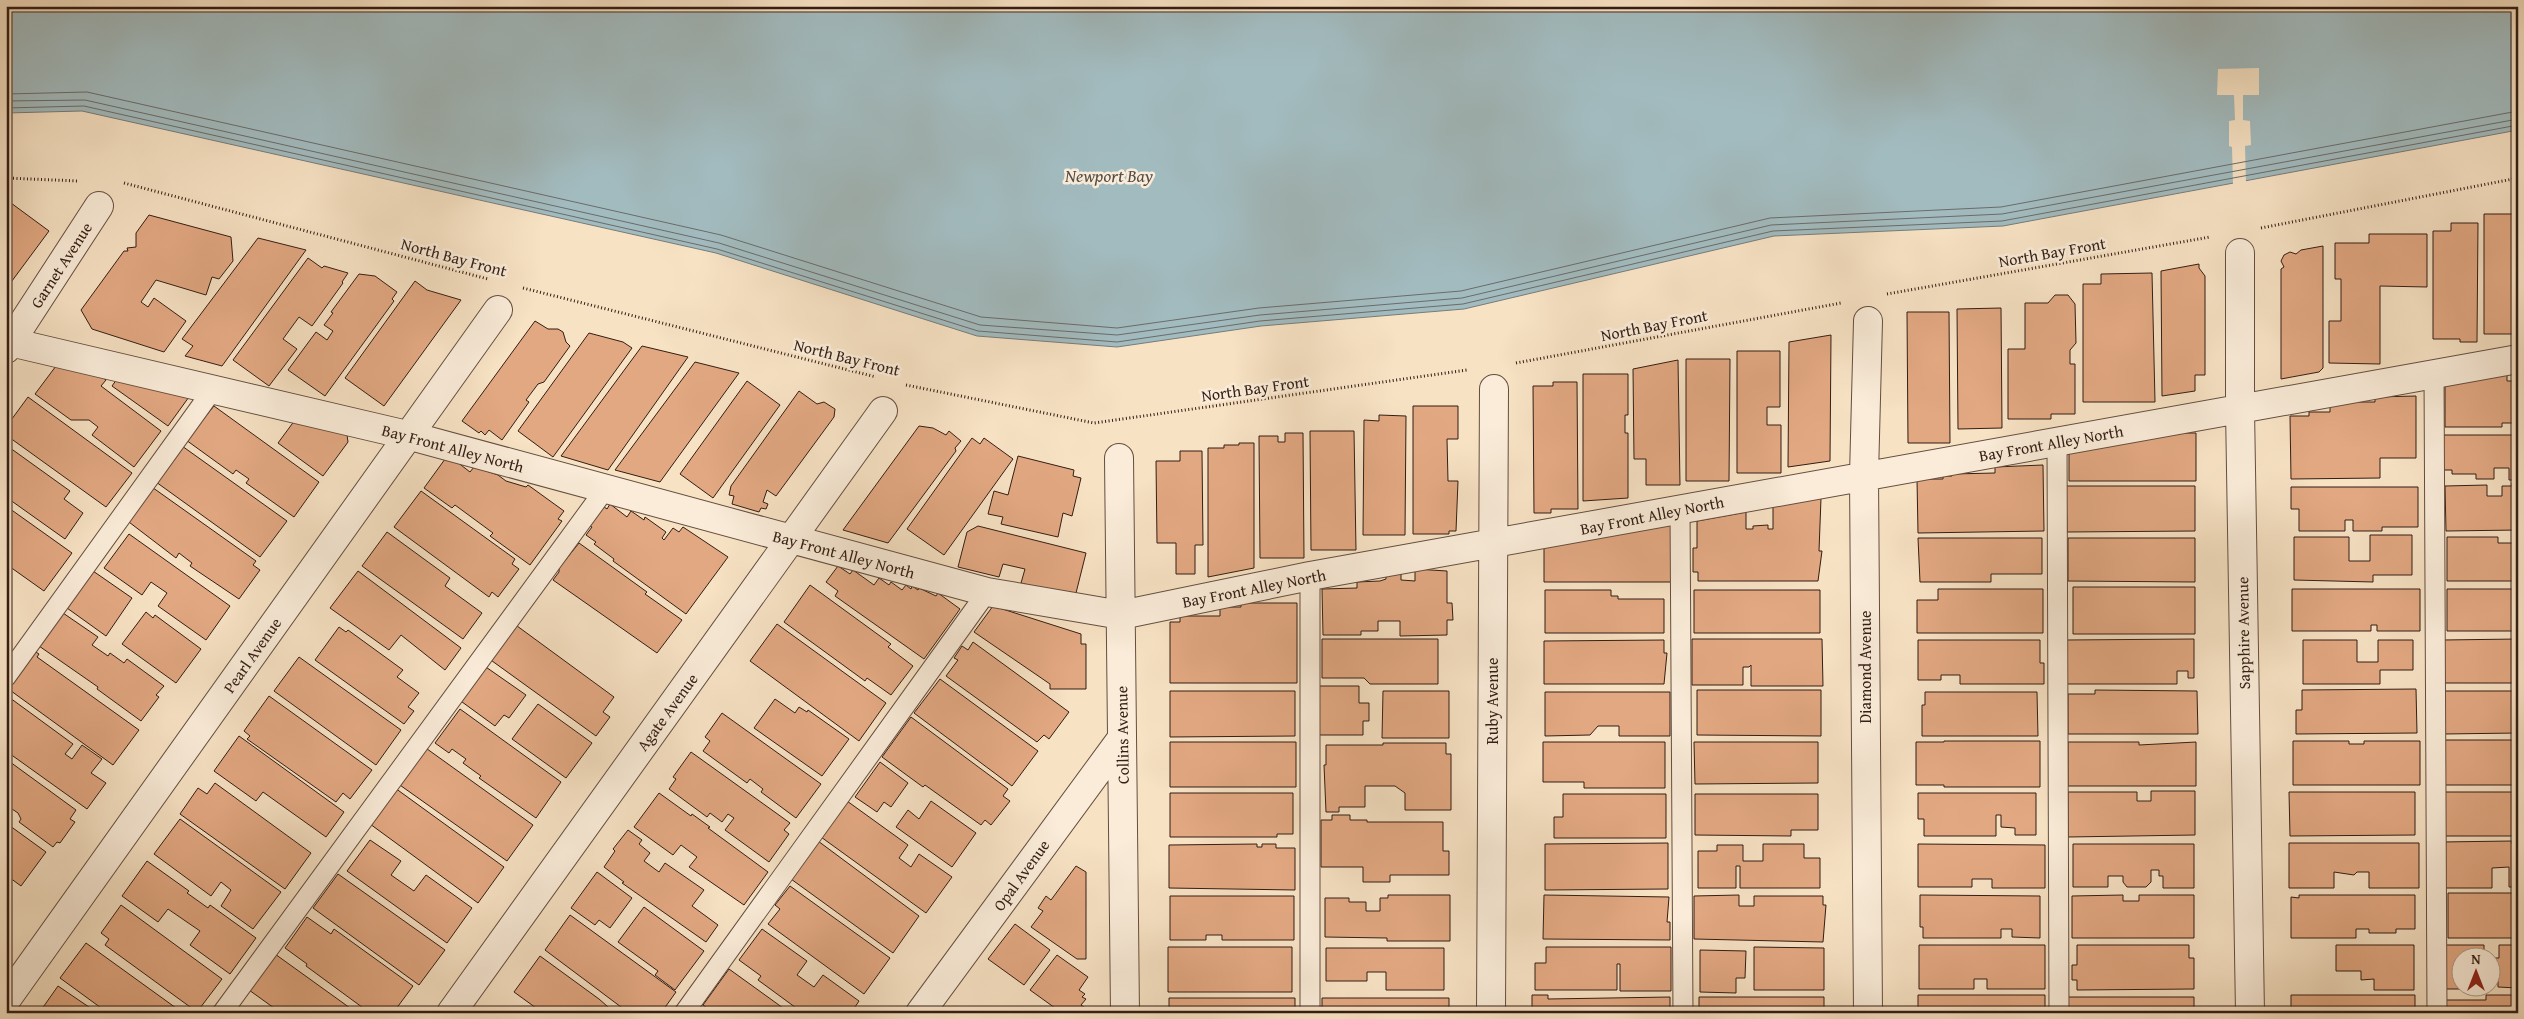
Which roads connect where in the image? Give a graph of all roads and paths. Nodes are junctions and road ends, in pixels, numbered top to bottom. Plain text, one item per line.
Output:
1 (6, 178) edge
2 (2518, 178) edge
3 (84, 181) dead end
4 (123, 183) dead end
5 (99, 206) dead end
6 (2256, 229) dead end
7 (2219, 235) dead end
8 (2240, 253) dead end
9 (492, 279) dead end
10 (520, 287) dead end
11 (1848, 302) dead end
12 (1873, 309) joint
13 (498, 310) dead end
14 (8, 344) edge
15 (2518, 358) edge
16 (1510, 364) dead end
17 (1471, 370) dead end
18 (2434, 373) junction
19 (885, 380) dead end
20 (904, 384) dead end
21 (214, 388) junction
22 (1494, 390) dead end
23 (2240, 409) junction
24 (883, 411) dead end
25 (407, 435) junction
26 (2057, 443) junction
27 (1119, 458) dead end
28 (1864, 475) junction
29 (606, 488) junction
30 (1680, 509) junction
31 (791, 540) junction
32 (1493, 545) junction
33 (1310, 576) junction
34 (987, 592) junction
35 (1121, 615) junction
36 (6, 677) edge
37 (1122, 738) junction
38 (6, 1000) edge
39 (222, 1013) edge
40 (451, 1013) edge
41 (684, 1013) edge
42 (920, 1013) edge
43 (1125, 1013) edge
44 (1310, 1013) edge
45 (1491, 1013) edge
46 (1683, 1013) edge
47 (1868, 1013) edge
48 (2059, 1013) edge
49 (2250, 1013) edge
50 (2437, 1013) edge

1 - 3 path
2 - 6 path
4 - 9 path, North Bay Front
5 - 14 street, Garnet Avenue
7 - 12 path, North Bay Front
8 - 23 street, Sapphire Avenue
10 - 19 path, North Bay Front
11 - 16 path, North Bay Front
12 - 28 street, Diamond Avenue
13 - 25 street, Pearl Avenue
14 - 21 street, Bay Front Alley North
15 - 18 street, Bay Front Alley North
17 - 20 path, North Bay Front
18 - 23 street, Bay Front Alley North
18 - 50 lane
21 - 25 street, Bay Front Alley North
21 - 36 lane
22 - 32 street, Ruby Avenue
23 - 26 street, Bay Front Alley North
23 - 49 street, Sapphire Avenue
24 - 31 street, Agate Avenue
25 - 29 street, Bay Front Alley North
25 - 38 street, Pearl Avenue
26 - 28 street, Bay Front Alley North
26 - 48 lane
27 - 35 street, Collins Avenue
28 - 30 street, Bay Front Alley North
28 - 47 street, Diamond Avenue
29 - 31 street, Bay Front Alley North
29 - 39 lane
30 - 32 street, Bay Front Alley North
30 - 46 lane
31 - 34 street, Bay Front Alley North
31 - 40 street, Agate Avenue
32 - 33 street, Bay Front Alley North
32 - 45 street, Ruby Avenue
33 - 35 street, Bay Front Alley North
33 - 44 lane
34 - 35 street, Bay Front Alley North
34 - 41 lane
35 - 37 street, Collins Avenue
37 - 42 street, Opal Avenue
37 - 43 street, Collins Avenue

